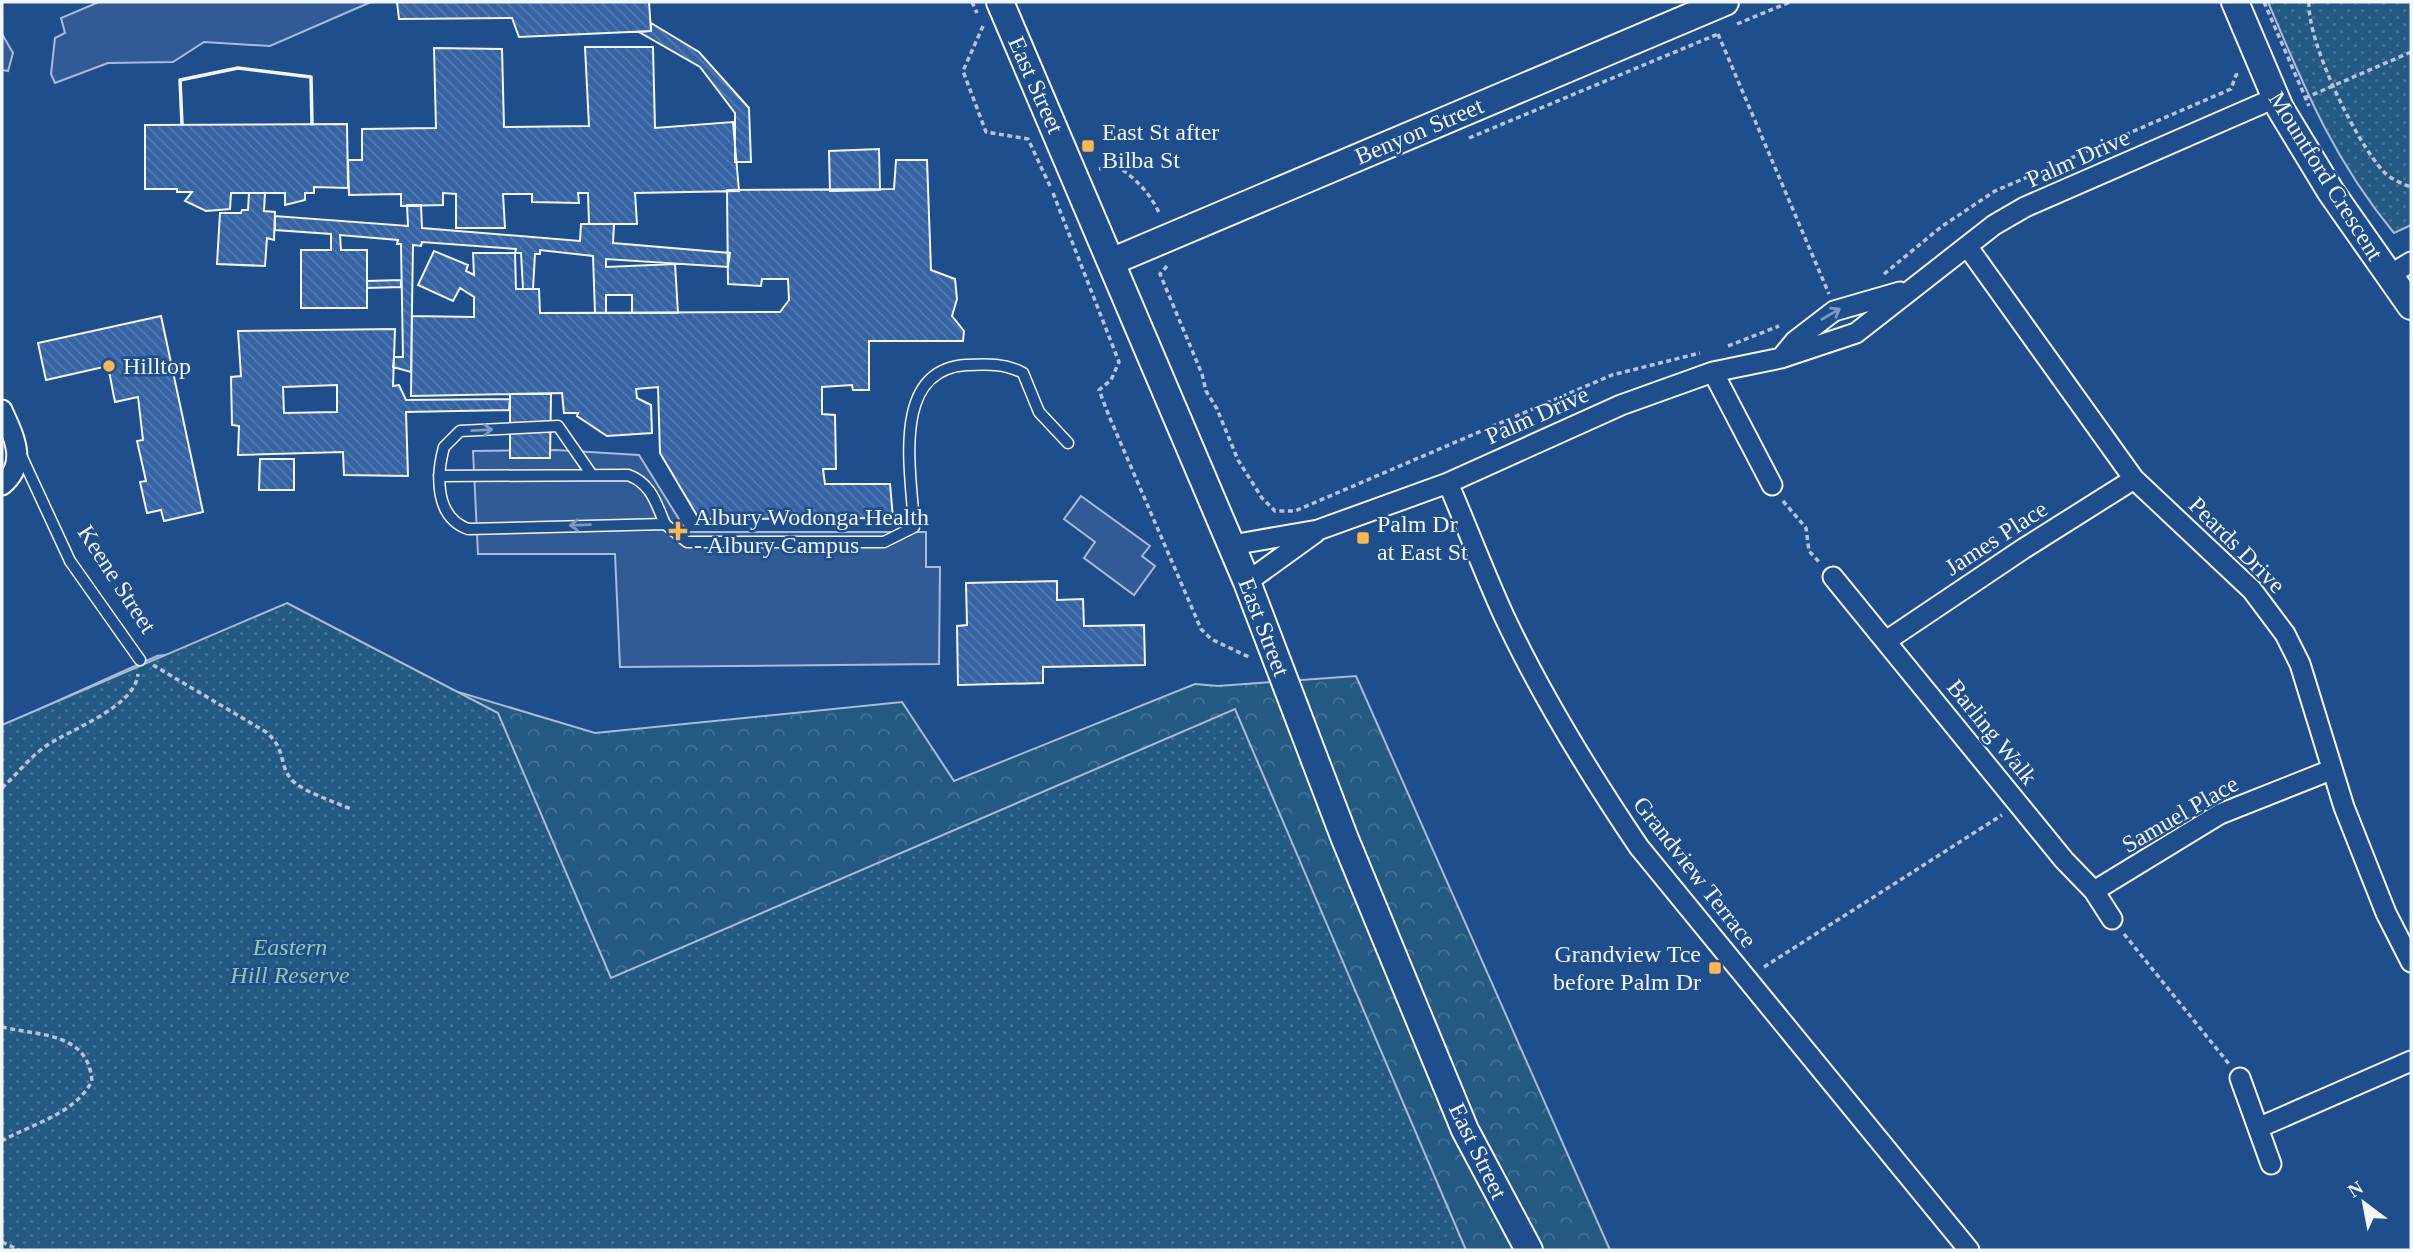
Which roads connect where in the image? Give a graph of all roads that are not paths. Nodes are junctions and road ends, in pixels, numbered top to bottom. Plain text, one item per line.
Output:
1 (1000, 2) edge
2 (2235, 2) edge
3 (1728, 14) edge
4 (2278, 103) junction
5 (1968, 246) junction
6 (1113, 261) junction
7 (2411, 262) edge
8 (2388, 276) junction
9 (1914, 287) junction
10 (2411, 306) edge
11 (1781, 358) junction
12 (1713, 372) junction
13 (2, 410) edge
14 (1068, 443) dead end
15 (17, 455) junction
16 (592, 475) junction
17 (439, 476) junction
18 (2134, 480) junction
19 (1448, 483) junction
20 (2, 485) edge
21 (1772, 485) road end
22 (665, 524) junction
23 (1318, 530) junction
24 (1232, 545) junction
25 (1833, 578) road end
26 (1248, 582) junction
27 (1886, 641) junction
28 (140, 660) road end
29 (2331, 770) junction
30 (2094, 891) junction
31 (2112, 919) road end
32 (2411, 962) edge
33 (2411, 1061) edge
34 (2240, 1078) road end
35 (2260, 1127) junction
36 (2271, 1164) dead end
37 (1529, 1250) edge
38 (1969, 1250) edge

1 - 6 main road, East Street
2 - 4 main road, Mountford Crescent
3 - 6 main road, Benyon Street
4 - 5 street, Palm Drive
4 - 8 main road, Mountford Crescent
5 - 9 street, Palm Drive
5 - 18 street, Peards Drive
6 - 24 main road, East Street
7 - 8 street
8 - 10 main road, Mountford Crescent
9 - 11 street, Palm Drive
11 -> 9 street, Palm Drive
11 - 12 street, Palm Drive
12 - 19 street, Palm Drive
12 - 21 street
13 - 15 street, Keene Street
14 - 22 lane
15 - 20 street
15 - 28 lane, Keene Street
16 - 17 lane
17 -> 16 lane
16 - 22 lane
22 -> 17 lane
18 - 27 street, James Place
18 - 29 street, Peards Drive
19 - 23 street, Palm Drive
19 - 38 street, Grandview Terrace
23 - 24 street, Palm Drive
23 - 26 street, Palm Drive
24 - 26 main road, East Street
25 - 27 street, Barling Walk
26 - 37 main road, East Street
27 - 30 street, Barling Walk
29 - 30 street, Samuel Place
29 - 32 street, Peards Drive
30 - 31 street, Barling Walk
33 - 35 street
34 - 35 street
35 - 36 street

